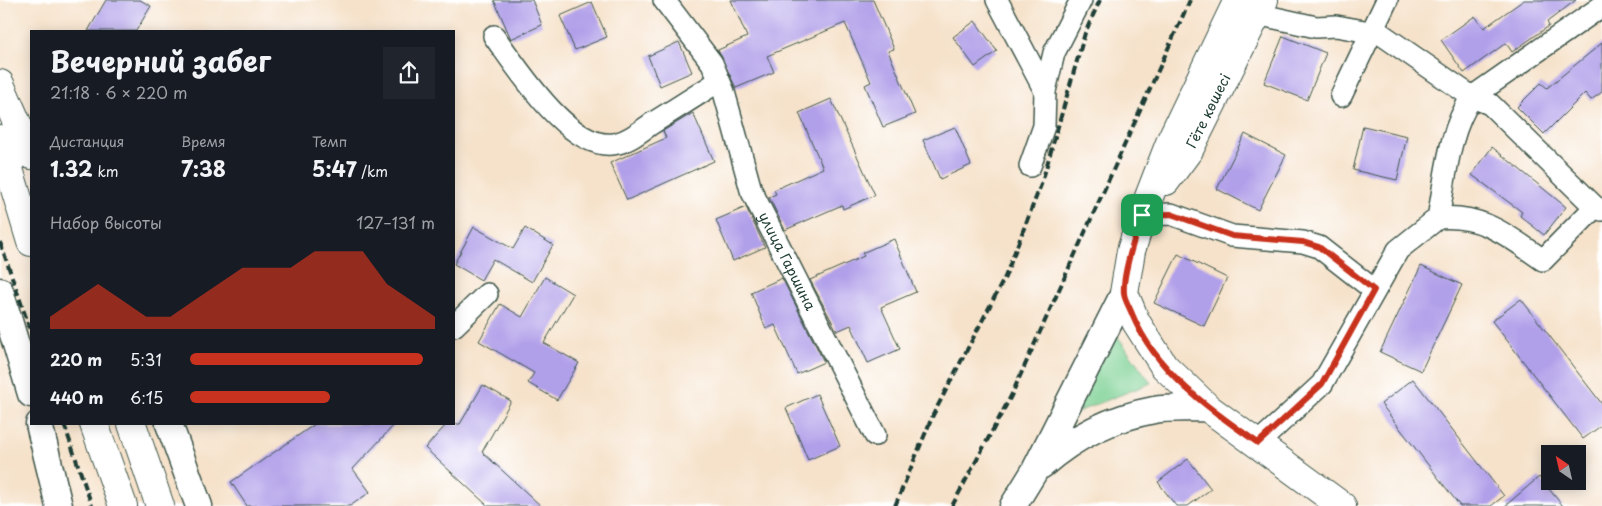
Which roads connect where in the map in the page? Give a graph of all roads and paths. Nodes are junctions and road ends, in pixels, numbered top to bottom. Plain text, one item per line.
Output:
1 (664, 0) edge
2 (997, 0) edge
3 (1081, 0) edge
4 (1387, 0) edge
5 (1253, 5) edge
6 (1602, 6) edge
7 (1371, 32) junction
8 (494, 36) dead end
9 (719, 80) junction
10 (0, 84) edge
11 (1045, 91) junction
12 (1341, 96) dead end
13 (1472, 97) junction
14 (0, 139) edge
15 (30, 153) edge
16 (1030, 166) dead end
17 (5, 181) edge
18 (1599, 208) edge
19 (1142, 215) junction
20 (1438, 218) junction
21 (30, 240) edge
22 (1374, 290) junction
23 (0, 291) edge
24 (1124, 293) junction
25 (487, 294) dead end
26 (455, 325) edge
27 (30, 391) edge
28 (1208, 408) junction
29 (38, 425) edge
30 (94, 425) edge
31 (132, 425) edge
32 (169, 425) edge
33 (875, 435) dead end
34 (1258, 443) junction
35 (1034, 472) junction
36 (59, 506) edge
37 (123, 506) edge
38 (160, 506) edge
39 (199, 506) edge
40 (1013, 506) edge
41 (1342, 506) edge

1 - 9 street, улица Гаршина
2 - 11 street
3 - 11 street
4 - 7 street
5 - 7 street
5 - 19 main road, Гёте көшесі
6 - 13 street
7 - 12 street
7 - 13 street
8 - 9 street
9 - 33 street, улица Гаршина
10 - 15 main road
11 - 16 street
13 - 18 street
13 - 20 street
14 - 17 main road
17 - 21 main road
18 - 20 street
19 - 22 street
19 - 24 main road, Гёте көшесі
20 - 22 street
22 - 34 street
23 - 27 street
24 - 28 main road
24 - 35 street
25 - 26 street
28 - 34 main road
28 - 35 street
29 - 36 street
30 - 37 main road
31 - 38 main road
32 - 39 street
34 - 41 main road
35 - 40 street

